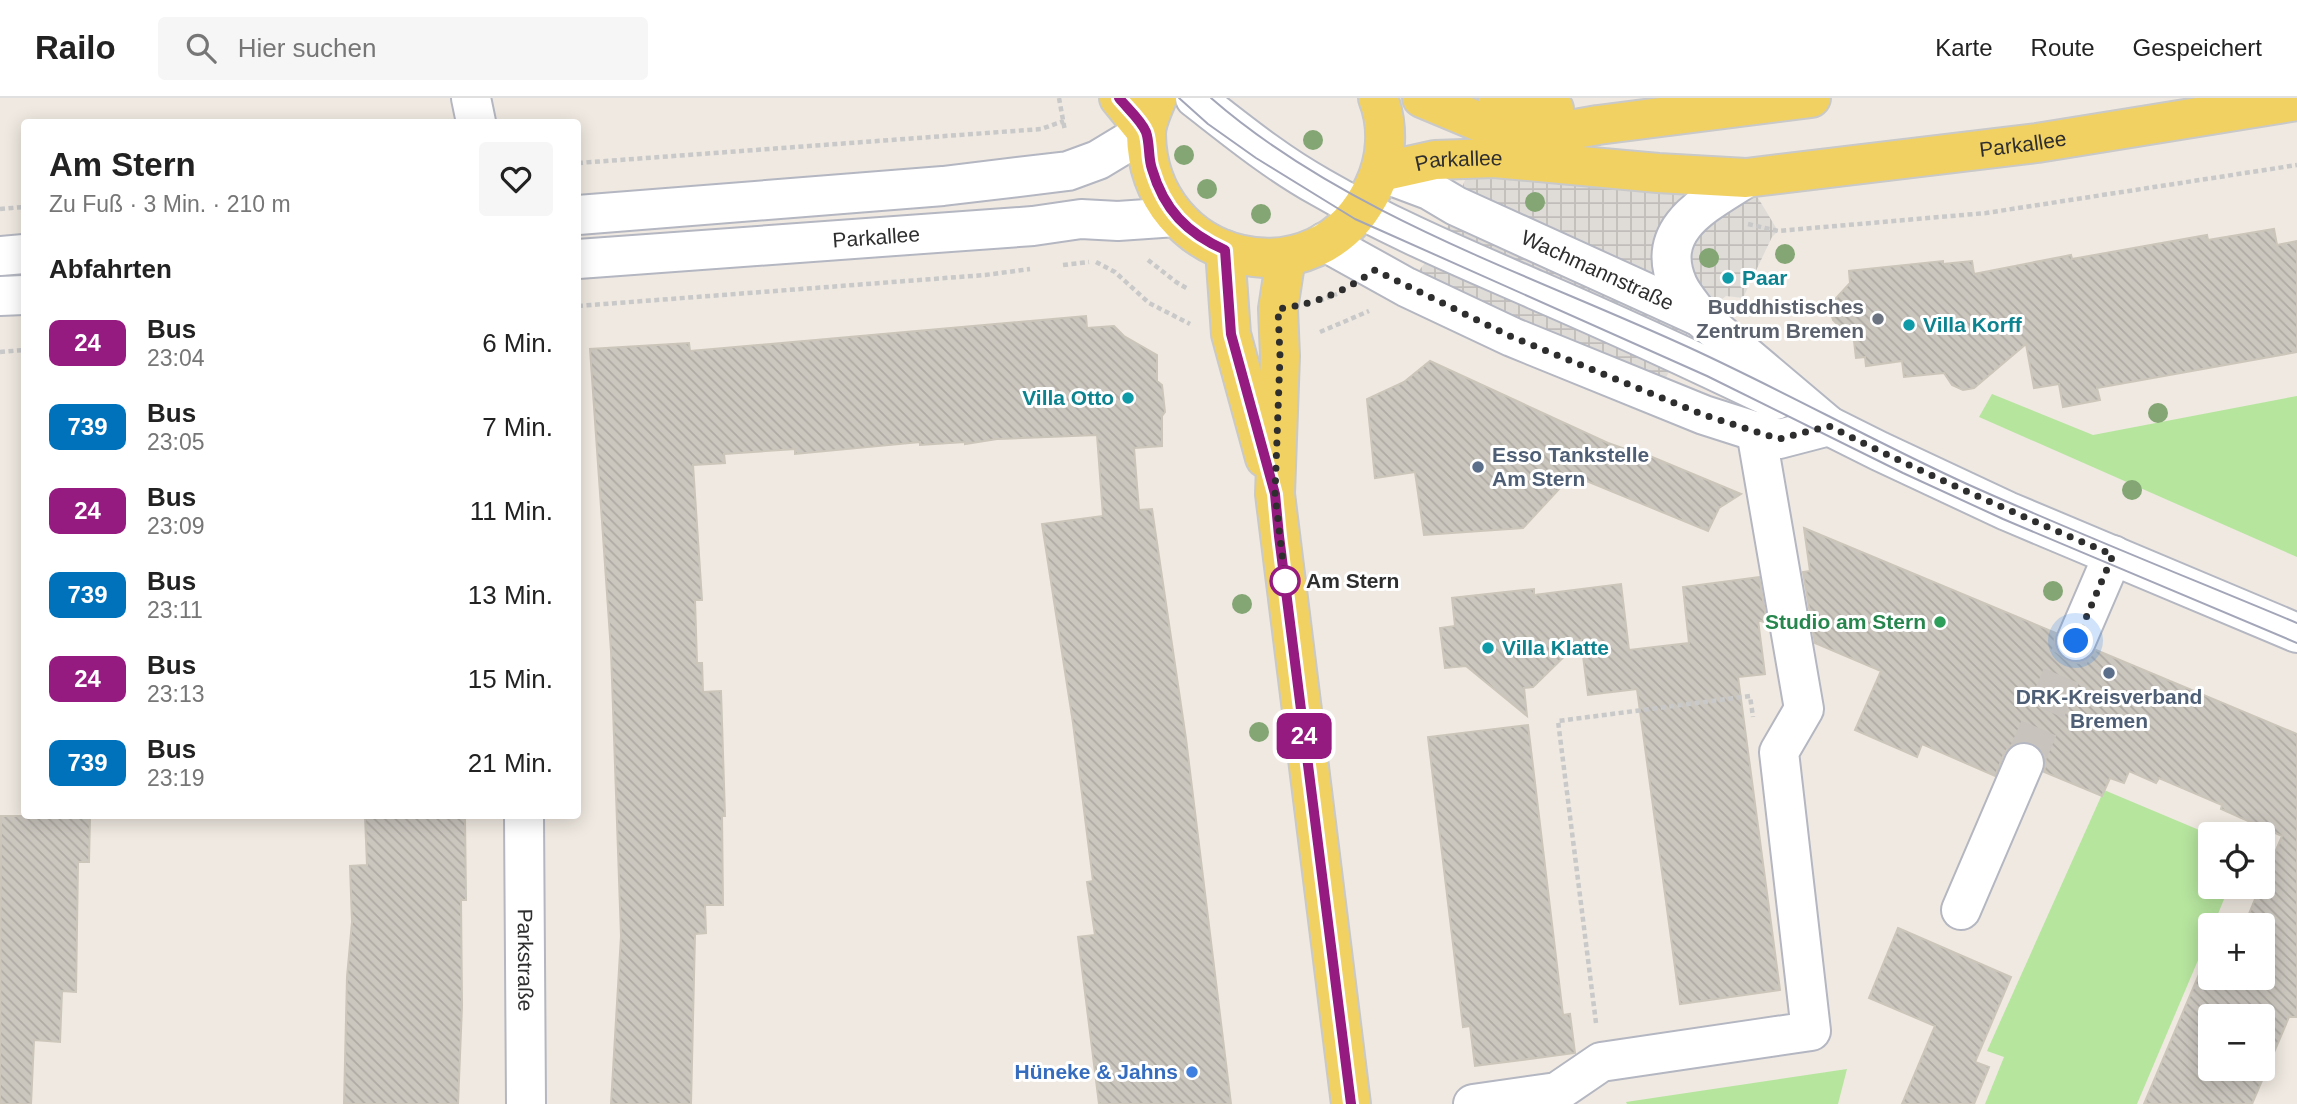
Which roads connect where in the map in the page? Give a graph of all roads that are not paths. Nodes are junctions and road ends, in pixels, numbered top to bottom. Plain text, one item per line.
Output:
1 (471, 98) edge
2 (1119, 98) edge
3 (1195, 98) edge
4 (1378, 98) edge
5 (1422, 98) edge
6 (1498, 98) edge
7 (1811, 98) edge
8 (2297, 101) edge
9 (1151, 115) edge
10 (475, 119) edge
11 (1598, 125) junction
12 (1381, 172) junction
13 (1746, 178) junction
14 (1362, 210) junction
15 (581, 215) edge
16 (1176, 217) junction
17 (1325, 242) junction
18 (1225, 250) junction
19 (21, 254) edge
20 (0, 256) edge
21 (1286, 257) junction
22 (581, 259) edge
23 (21, 295) edge
24 (0, 296) edge
25 (1700, 317) junction
26 (1829, 426) junction
27 (1756, 431) junction
28 (1275, 494) junction
29 (2113, 555) junction
30 (2297, 633) edge
31 (2076, 641) tunnel mouth
32 (2024, 763) tunnel mouth
33 (524, 819) edge
34 (1961, 910) dead end
35 (526, 1104) edge
36 (1351, 1104) edge
37 (1473, 1104) edge

1 - 10 street
2 - 9 main road
3 - 14 street
4 - 12 main road
5 - 11 main road, Parkallee
6 - 11 main road
7 - 11 main road, Parkallee
8 - 13 main road, Parkallee
9 - 15 street
9 - 16 main road
12 - 13 main road, Parkallee
12 - 14 main road
12 - 25 street, Wachmannstraße
13 - 25 street, Parkallee
14 - 17 main road
14 - 26 street
16 - 18 main road
16 - 22 street, Parkallee
17 - 21 main road
17 - 27 street
18 - 21 main road
18 - 28 main road
19 - 20 street
21 - 28 main road
23 - 24 street
25 - 26 street, Wachmannstraße
26 - 27 street
26 - 29 street, Wachmannstraße
27 - 37 street
28 - 36 main road
29 - 30 street, Wachmannstraße
29 - 31 street
32 - 34 street
33 - 35 street, Parkstraße

